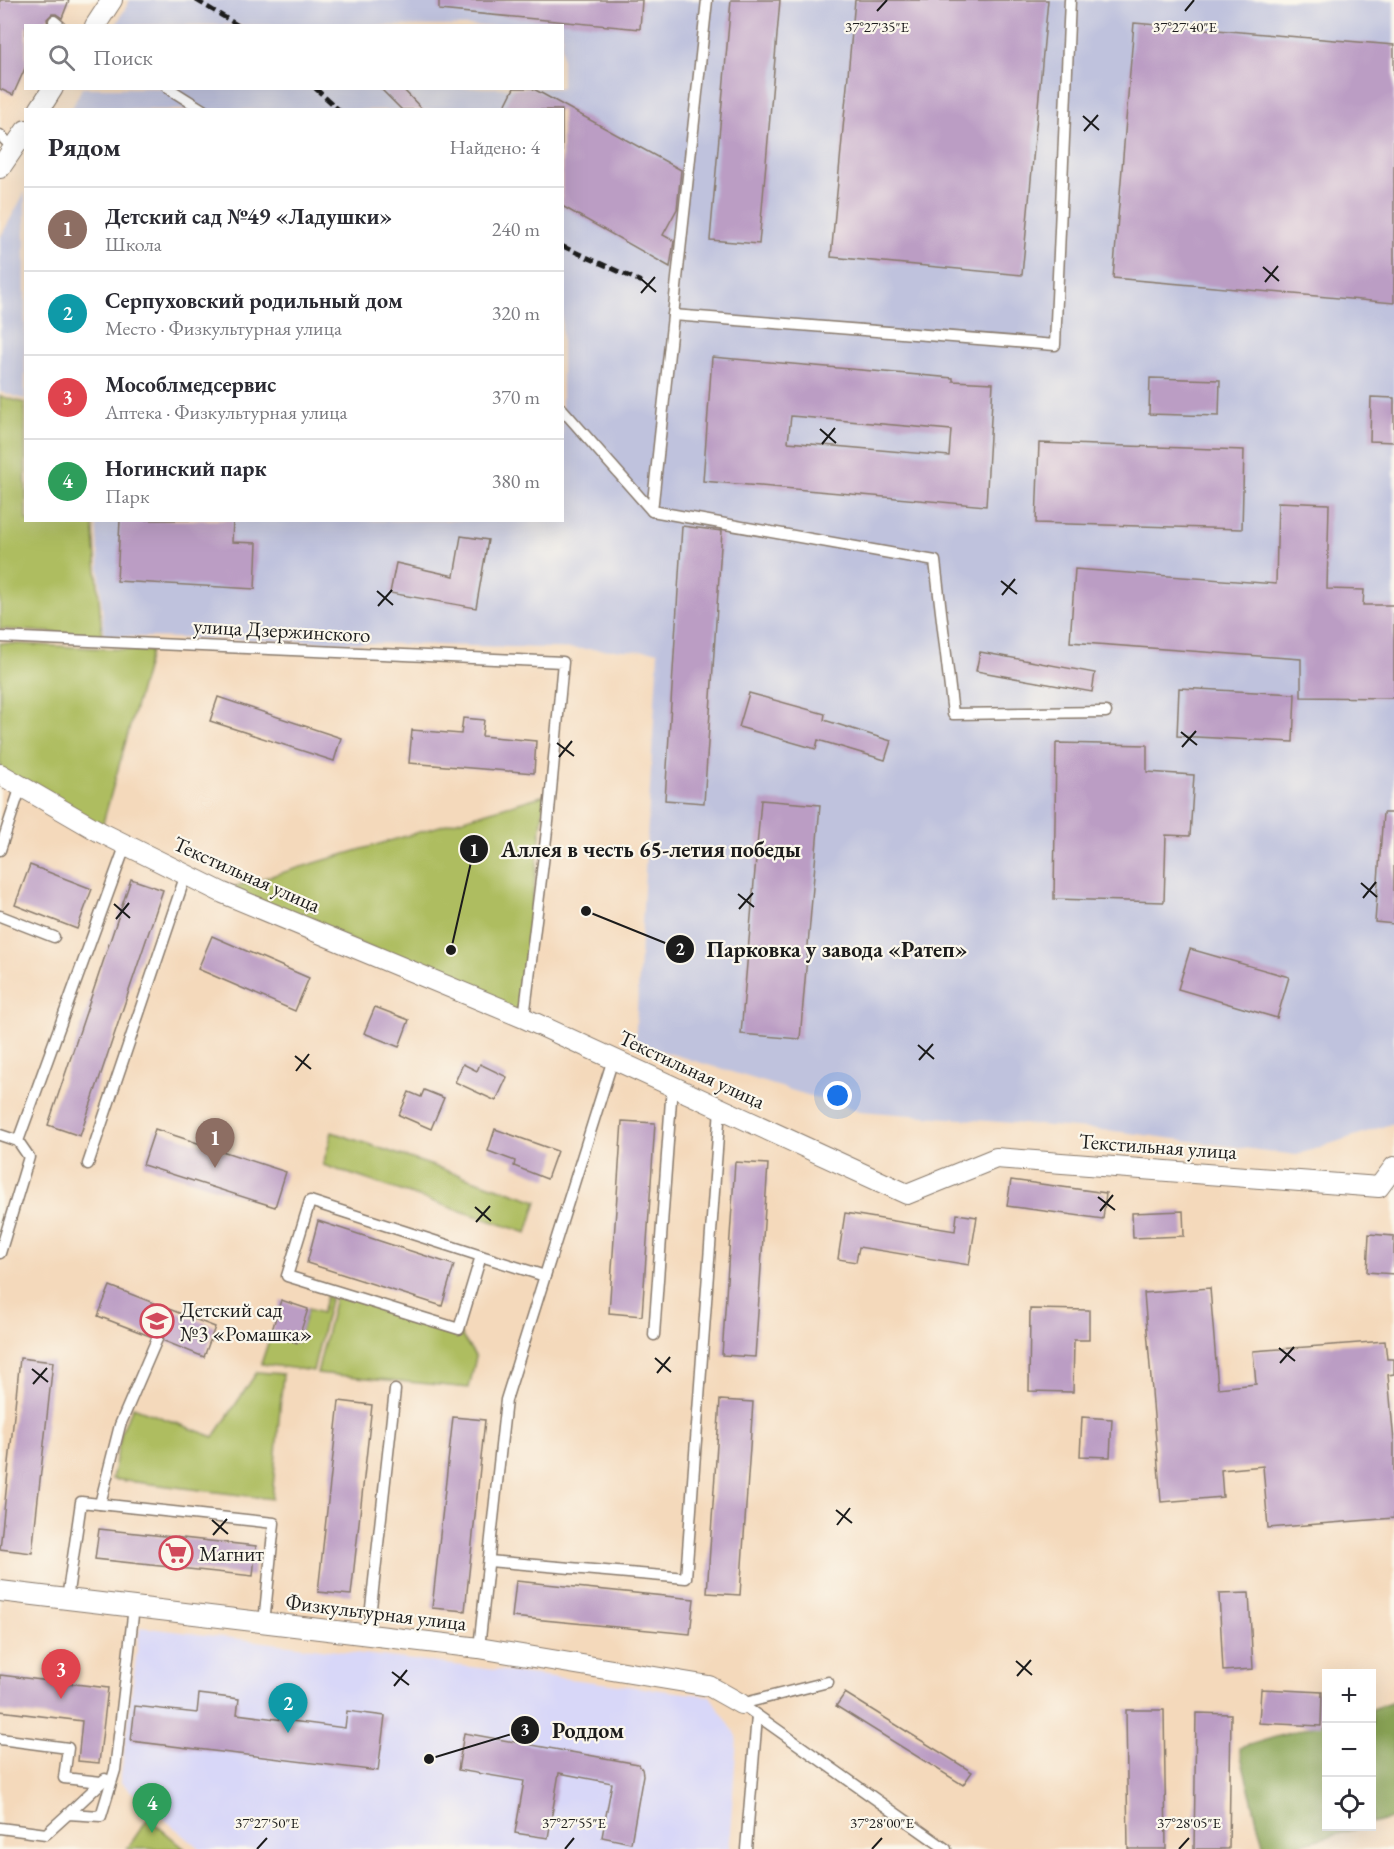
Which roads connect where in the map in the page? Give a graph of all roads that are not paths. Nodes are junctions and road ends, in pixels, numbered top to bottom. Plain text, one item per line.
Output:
1 (112, 0) edge
2 (707, 0) edge
3 (1070, 0) edge
4 (96, 24) edge
5 (52, 90) edge
6 (171, 90) edge
7 (40, 108) edge
8 (200, 108) edge
9 (24, 131) edge
10 (7, 141) edge
11 (0, 168) edge
12 (673, 315) junction
13 (564, 411) edge
14 (652, 511) junction
15 (0, 637) edge
16 (1106, 712) dead end
17 (0, 774) edge
18 (21, 786) junction
19 (126, 844) junction
20 (0, 850) edge
21 (186, 874) junction
22 (0, 916) edge
23 (54, 937) dead end
24 (524, 1018) junction
25 (614, 1059) junction
26 (672, 1086) junction
27 (720, 1108) junction
28 (0, 1135) edge
29 (18, 1141) junction
30 (88, 1164) dead end
31 (1394, 1167) edge
32 (0, 1253) edge
33 (482, 1256) junction
34 (545, 1276) junction
35 (654, 1335) dead end
36 (157, 1339) dead end
37 (395, 1390) dead end
38 (100, 1504) junction
39 (489, 1561) junction
40 (0, 1591) edge
41 (67, 1599) junction
42 (134, 1607) junction
43 (264, 1623) junction
44 (368, 1635) junction
45 (479, 1648) junction
46 (828, 1682) dead end
47 (741, 1704) junction
48 (757, 1716) junction
49 (0, 1739) edge
50 (115, 1770) junction
51 (101, 1782) junction
52 (68, 1814) junction
53 (0, 1828) edge
54 (746, 1849) edge
55 (946, 1849) edge

1 - 4 street
2 - 12 lane
3 - 12 lane
5 - 7 street
6 - 8 lane
9 - 10 street
10 - 11 street
12 - 14 lane
13 - 14 lane
14 - 16 lane
15 - 24 lane, улица Дзержинского
17 - 18 street, Текстильная улица
18 - 19 street, Текстильная улица
18 - 20 lane
19 - 21 street, Текстильная улица
19 - 29 lane
21 - 24 street, Текстильная улица
21 - 30 lane
22 - 23 lane
24 - 25 street, Текстильная улица
25 - 26 street, Текстильная улица
25 - 34 lane
26 - 27 street, Текстильная улица
26 - 35 lane
27 - 31 street, Текстильная улица
27 - 39 lane
28 - 29 lane
29 - 32 lane
33 - 33 lane
33 - 34 lane
34 - 39 lane
36 - 38 lane
37 - 44 lane
38 - 41 lane
38 - 43 lane
39 - 45 lane
40 - 41 street, Физкультурная улица
41 - 42 street, Физкультурная улица
42 - 43 street, Физкультурная улица
42 - 50 lane
43 - 44 street, Физкультурная улица
44 - 45 street, Физкультурная улица
45 - 47 street, Физкультурная улица
46 - 47 lane
47 - 48 lane
48 - 54 lane
48 - 55 lane
49 - 51 lane
50 - 51 lane
50 - 52 lane
51 - 52 lane
52 - 53 lane

